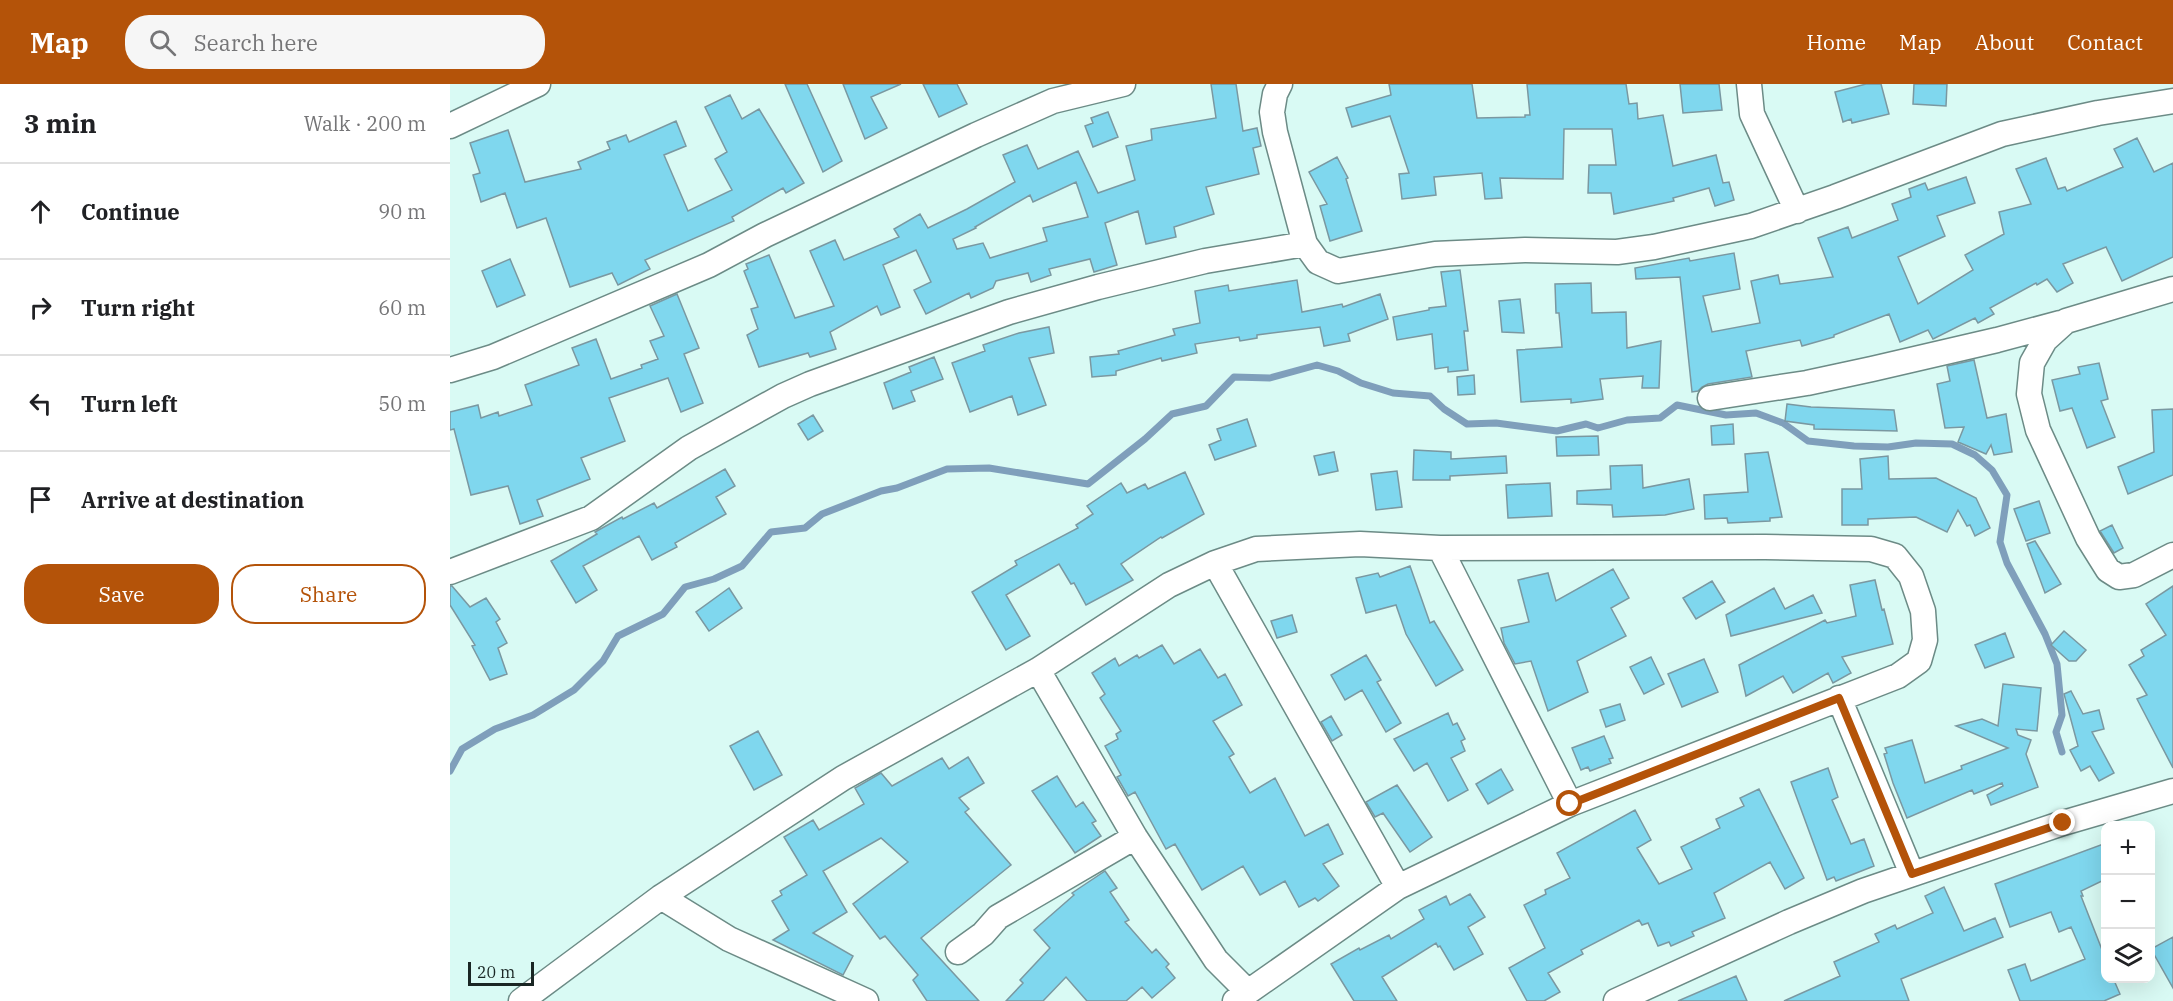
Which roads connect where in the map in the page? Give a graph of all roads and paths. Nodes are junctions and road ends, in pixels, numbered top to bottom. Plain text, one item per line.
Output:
1 (538, 84) edge
2 (1123, 84) edge
3 (1280, 84) edge
4 (1749, 84) edge
5 (2173, 101) edge
6 (450, 126) edge
7 (1797, 211) junction
8 (1305, 244) junction
9 (2173, 289) edge
10 (2066, 321) junction
11 (450, 370) edge
12 (1710, 398) dead end
13 (1440, 548) junction
14 (2173, 555) edge
15 (1215, 563) junction
16 (450, 572) edge
17 (1038, 670) junction
18 (1839, 698) junction
19 (2173, 790) edge
20 (1570, 804) junction
21 (1134, 837) junction
22 (1912, 874) junction
23 (1398, 887) junction
24 (661, 897) junction
25 (958, 952) dead end
26 (1241, 996) edge
27 (521, 1001) edge
28 (866, 1001) edge
29 (1616, 1001) edge

1 - 6 street
2 - 11 street
3 - 8 street
4 - 7 street
5 - 7 street
7 - 8 street
8 - 16 street
9 - 10 street
10 - 12 street
10 - 14 street
13 - 15 street
13 - 18 street
13 - 20 street
15 - 17 street
15 - 23 street
17 - 21 street
17 - 24 street
18 - 20 street
18 - 22 street
19 - 22 street
20 - 23 street
21 - 25 street
21 - 26 street
22 - 29 street
23 - 26 street
24 - 27 street
24 - 28 street

